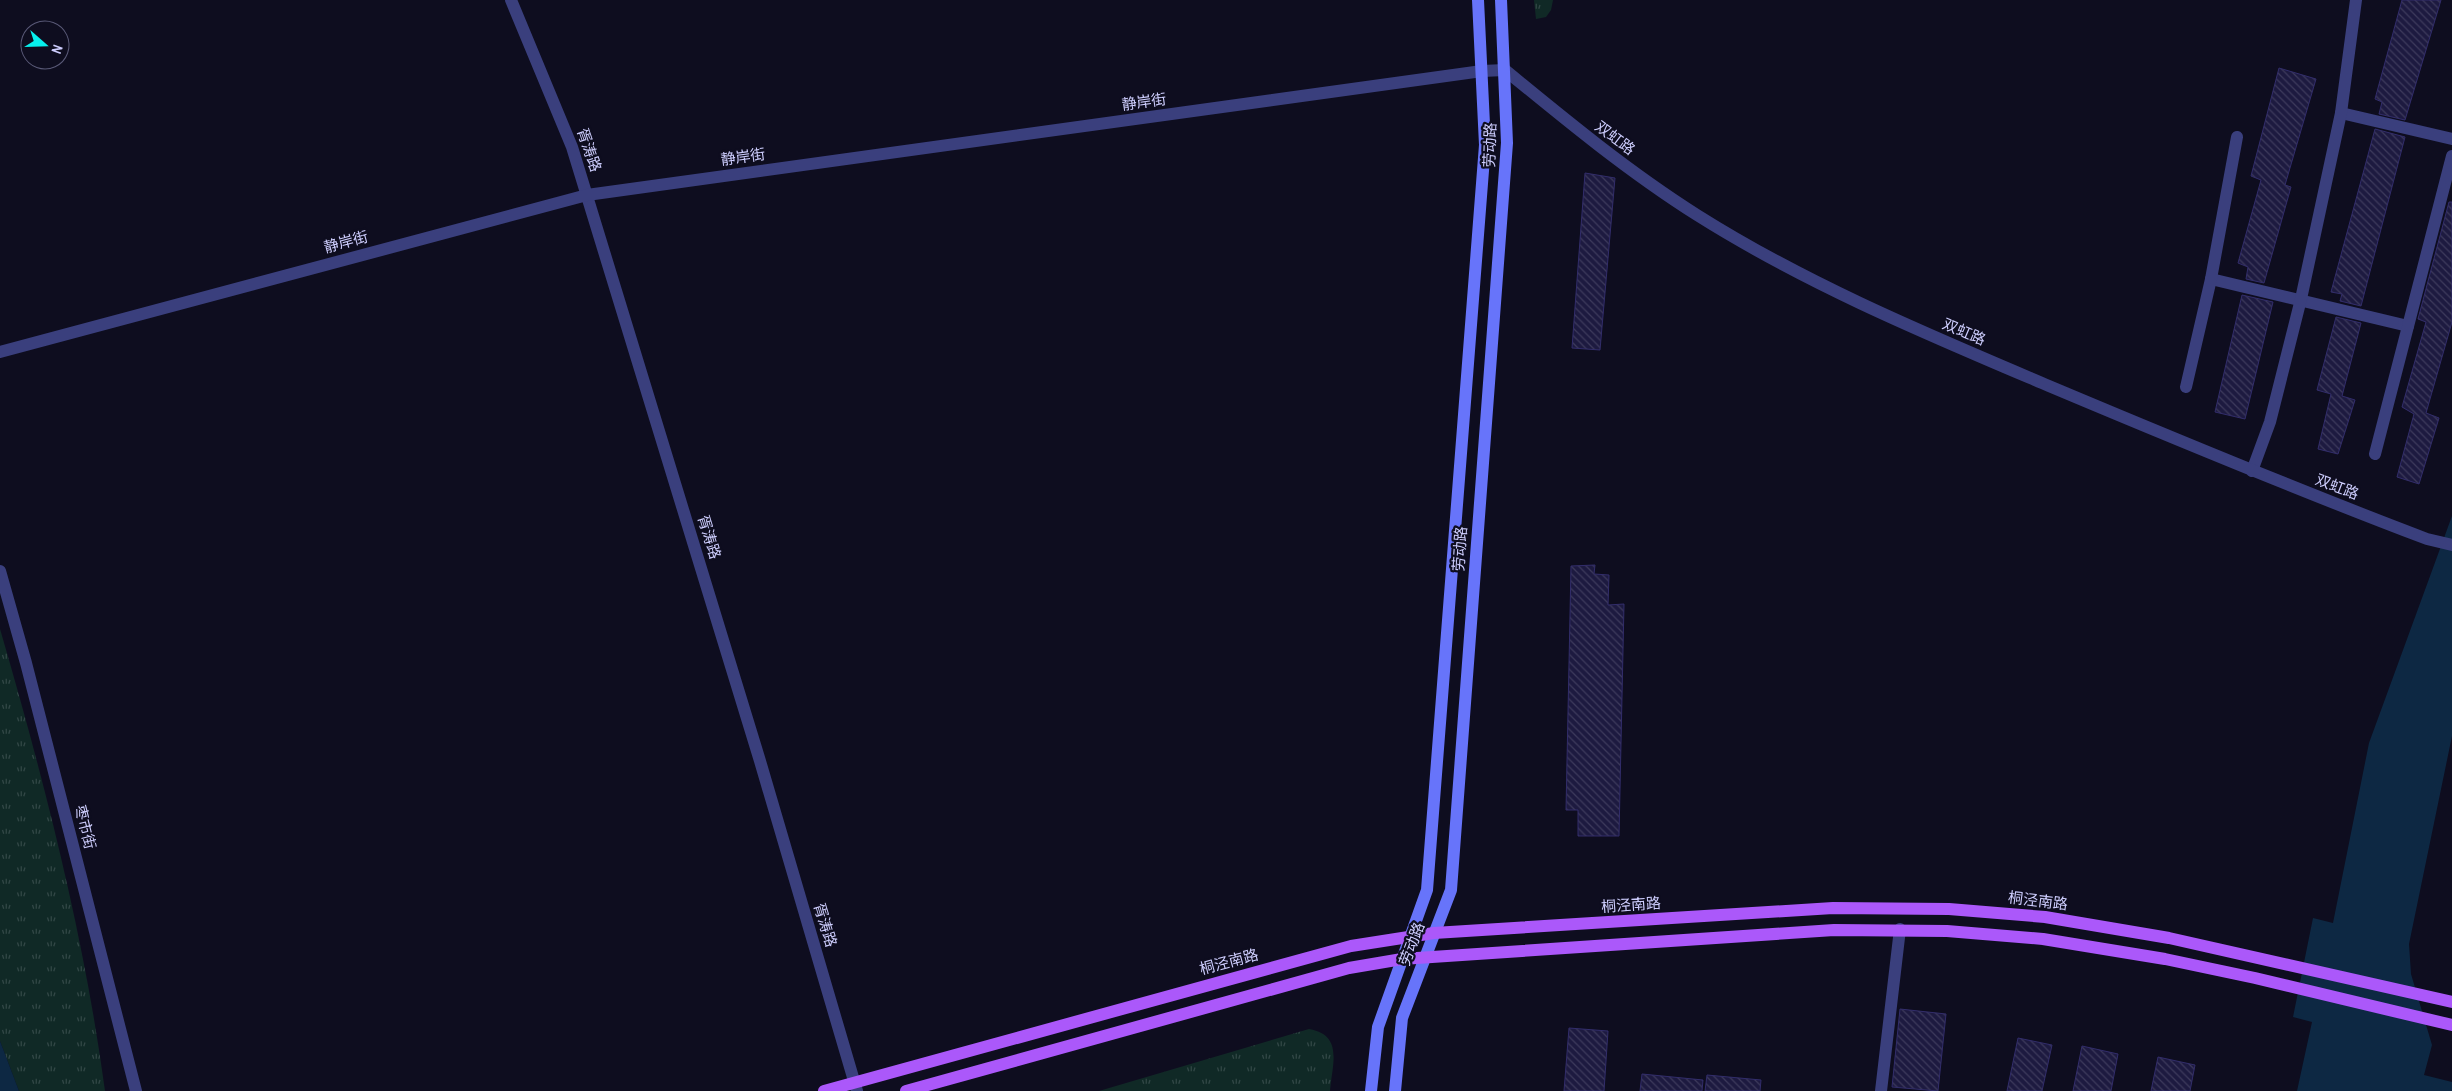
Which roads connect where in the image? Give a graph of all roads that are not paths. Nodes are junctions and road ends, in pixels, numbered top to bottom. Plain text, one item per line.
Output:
1 (510, 0) edge
2 (1478, 0) edge
3 (1502, 0) edge
4 (2356, 0) edge
5 (1505, 70) junction
6 (1482, 71) junction
7 (2341, 112) junction
8 (2237, 137) dead end
9 (2452, 140) edge
10 (2452, 156) edge
11 (587, 195) junction
12 (2211, 280) junction
13 (2301, 299) junction
14 (2408, 326) junction
15 (0, 352) edge
16 (2186, 386) dead end
17 (2375, 454) dead end
18 (2252, 471) junction
19 (2452, 545) edge
20 (0, 571) edge
21 (1900, 929) junction
22 (1434, 933) junction
23 (1411, 936) junction
24 (1425, 956) junction
25 (1402, 959) junction
26 (2452, 1002) edge
27 (2452, 1025) edge
28 (856, 1087) edge
29 (136, 1091) edge
30 (824, 1091) edge
31 (906, 1091) edge
32 (1371, 1091) edge
33 (1395, 1091) edge
34 (1881, 1091) edge

1 - 11 street, 胥涛路
2 - 6 main road, 劳动路
3 - 5 main road, 劳动路
4 - 7 street
5 - 6 street, 静岸街
5 - 18 street, 双虹路
5 - 22 main road, 劳动路
6 - 11 street, 静岸街
6 - 23 main road, 劳动路
7 - 9 street
7 - 13 street
8 - 12 street
10 - 14 street
11 - 15 street, 静岸街
11 - 28 street, 胥涛路
12 - 13 street
12 - 16 street
13 - 14 street
13 - 18 street
14 - 17 street
18 - 19 street, 双虹路
20 - 29 street, 枣市街
21 - 24 main road
21 - 27 main road
21 - 34 street
22 - 23 main road, 桐泾南路
22 - 24 main road, 劳动路
22 - 26 main road, 桐泾南路
23 - 25 main road, 劳动路
23 - 28 main road, 桐泾南路
24 - 25 main road
24 - 33 main road, 劳动路
25 - 31 main road
25 - 32 main road, 劳动路
28 - 30 main road, 桐泾南路

